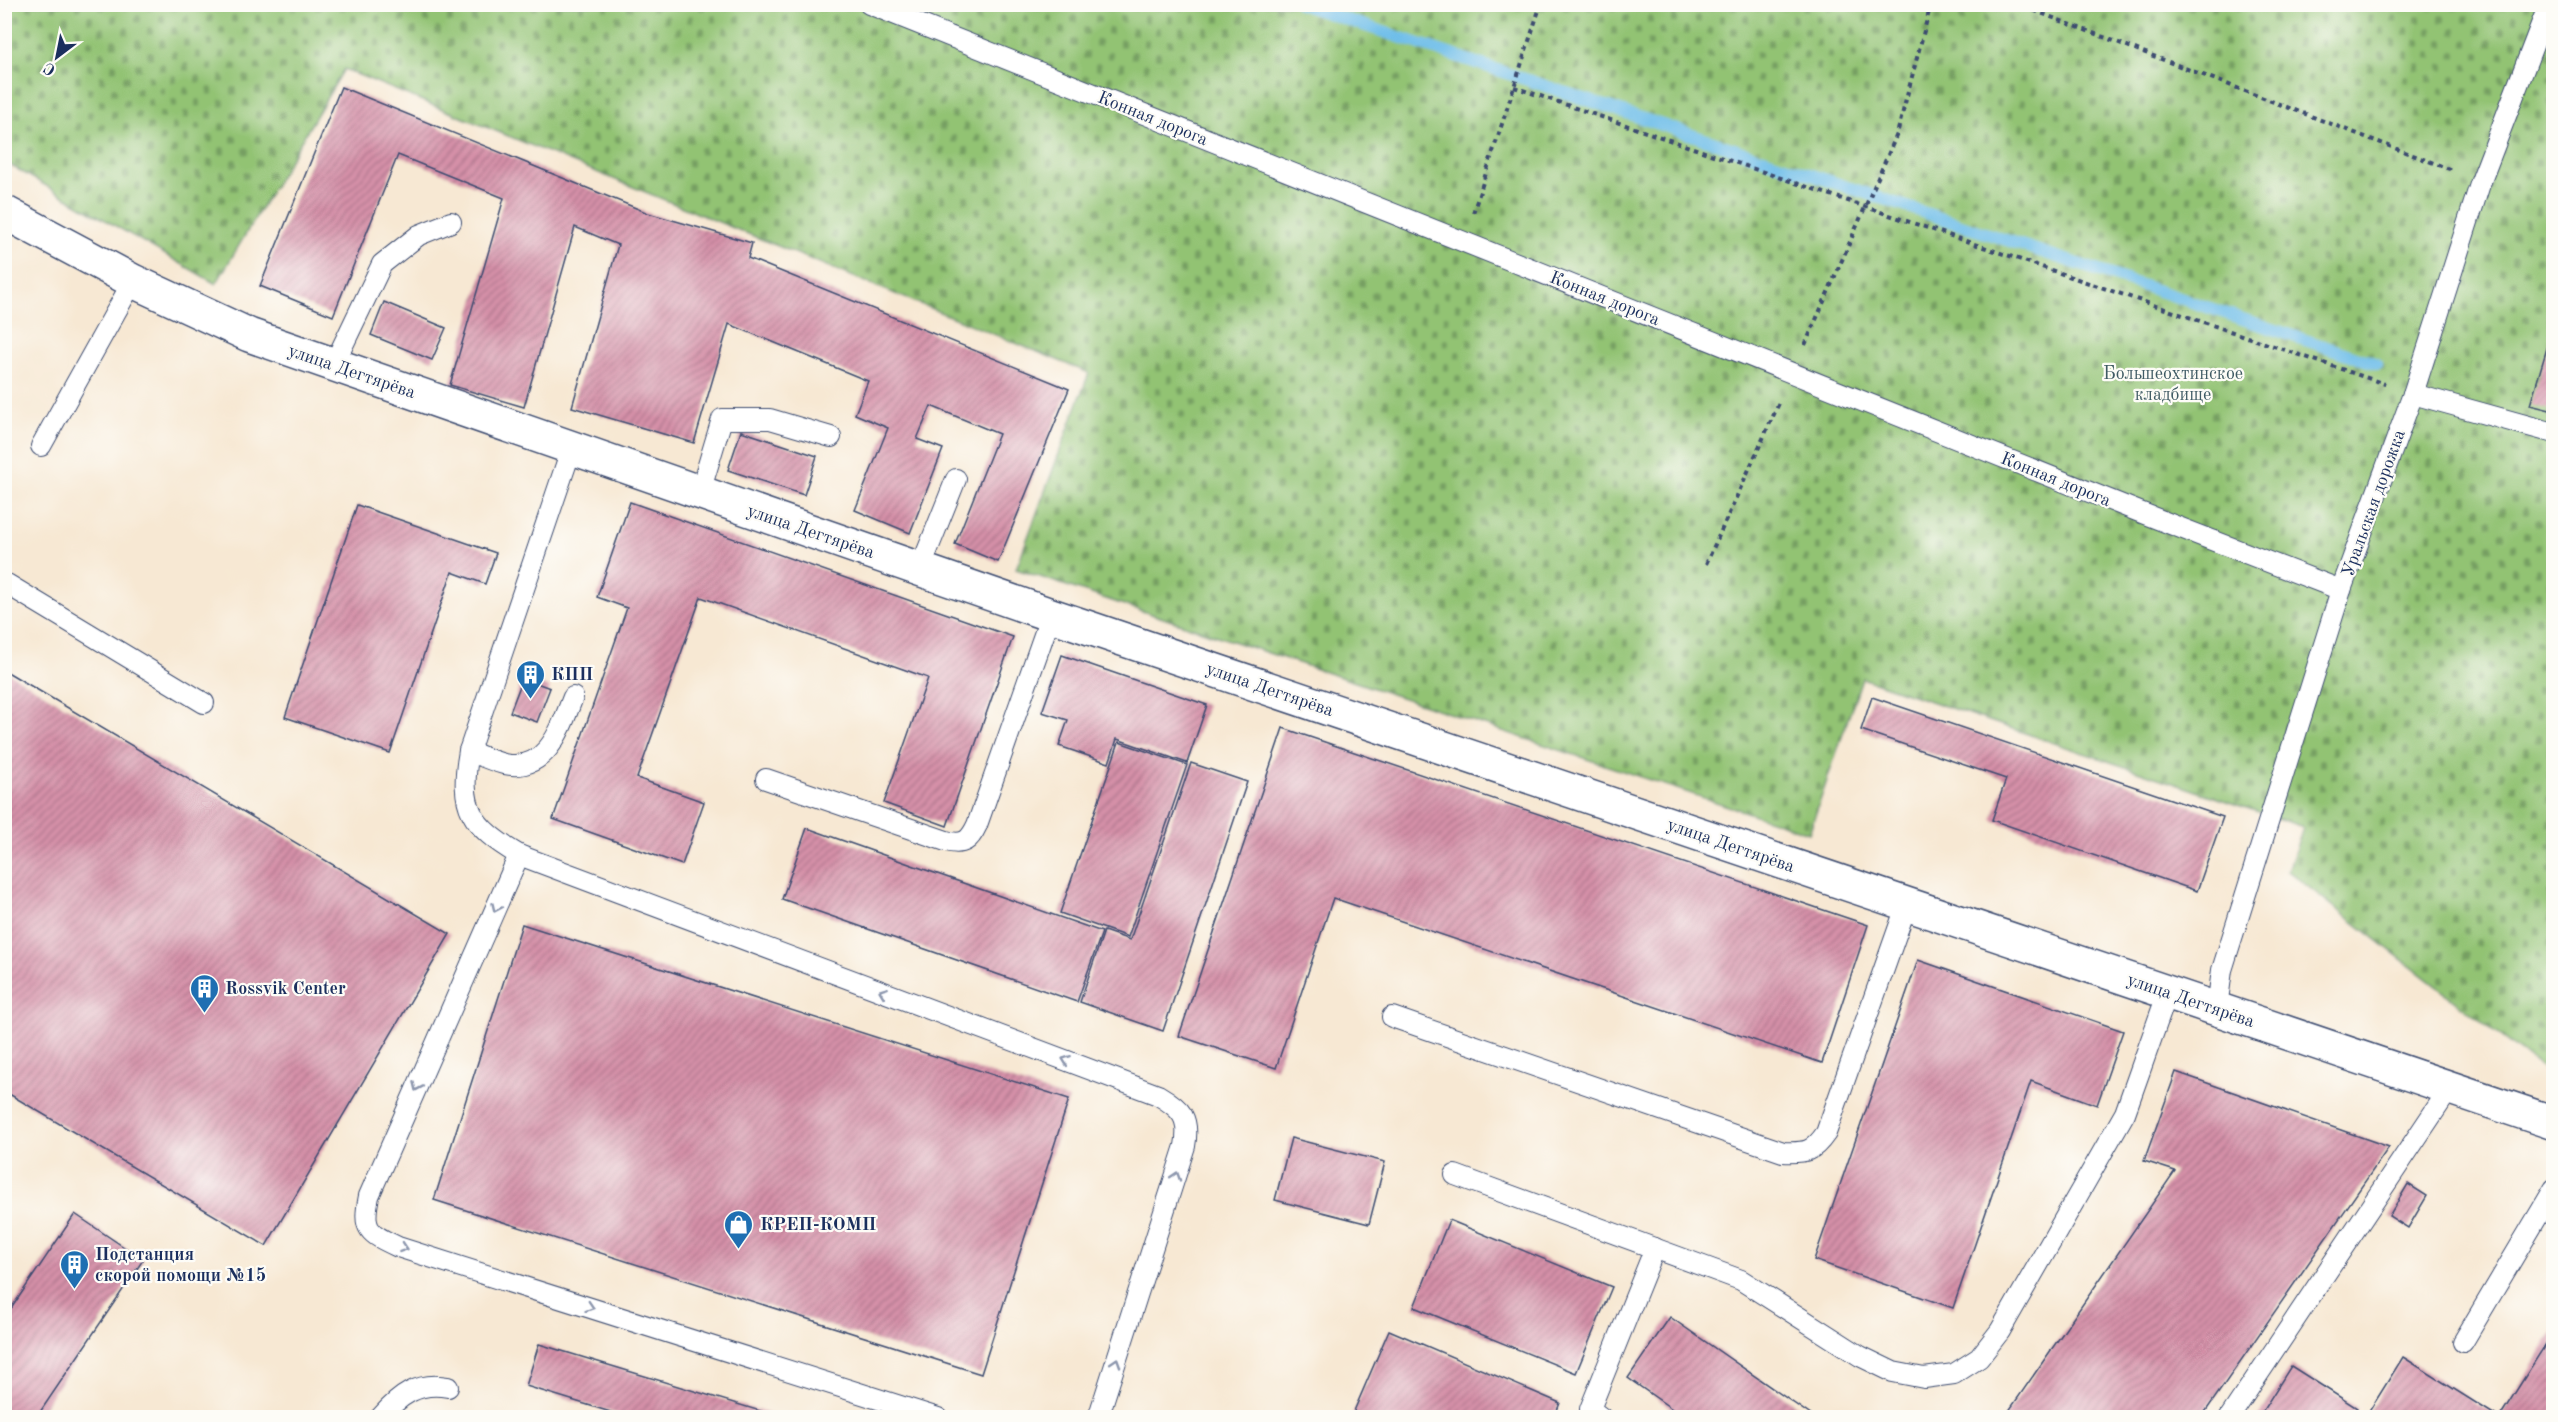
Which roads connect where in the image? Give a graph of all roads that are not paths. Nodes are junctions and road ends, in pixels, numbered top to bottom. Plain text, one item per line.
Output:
1 (869, 4) edge
2 (2549, 4) edge
3 (4, 212) edge
4 (452, 222) dead end
5 (133, 281) junction
6 (333, 364) junction
7 (2413, 394) junction
8 (2553, 433) edge
9 (831, 437) dead end
10 (41, 446) dead end
11 (572, 447) junction
12 (956, 479) dead end
13 (700, 492) junction
14 (921, 569) junction
15 (5, 585) edge
16 (2341, 590) junction
17 (1051, 615) junction
18 (573, 697) dead end
19 (204, 702) dead end
20 (469, 751) junction
21 (766, 779) dead end
22 (519, 855) junction
23 (1907, 904) junction
24 (2168, 992) junction
25 (2217, 1008) junction
26 (1392, 1017) dead end
27 (2450, 1088) junction
28 (2553, 1123) edge
29 (1455, 1175) dead end
30 (2553, 1189) edge
31 (1655, 1248) junction
32 (2463, 1342) dead end
33 (448, 1387) dead end
34 (380, 1418) edge
35 (938, 1418) edge
36 (1098, 1418) edge
37 (1602, 1418) edge
38 (2229, 1418) edge

1 - 16 lane, Конная дорога
2 - 7 lane, Уральская дорожка
3 - 5 street, улица Дегтярёва
4 - 6 lane
5 - 6 street, улица Дегтярёва
5 - 10 lane
6 - 11 street, улица Дегтярёва
7 - 8 lane
7 - 16 lane, Уральская дорожка
9 - 13 lane
11 - 13 street, улица Дегтярёва
11 - 20 lane
12 - 14 lane
13 - 14 street, улица Дегтярёва
14 - 17 street, улица Дегтярёва
15 - 19 lane
16 - 25 lane, Уральская дорожка
17 - 21 lane
17 - 23 street, улица Дегтярёва
18 - 20 lane
20 - 22 lane
22 -> 35 lane
36 -> 22 lane
23 - 24 street, улица Дегтярёва
23 - 26 lane
24 - 25 street, улица Дегтярёва
24 - 31 lane
25 - 27 street, улица Дегтярёва
27 - 28 street, улица Дегтярёва
27 - 38 lane
29 - 31 lane
30 - 32 lane
31 - 37 lane
33 - 34 lane

